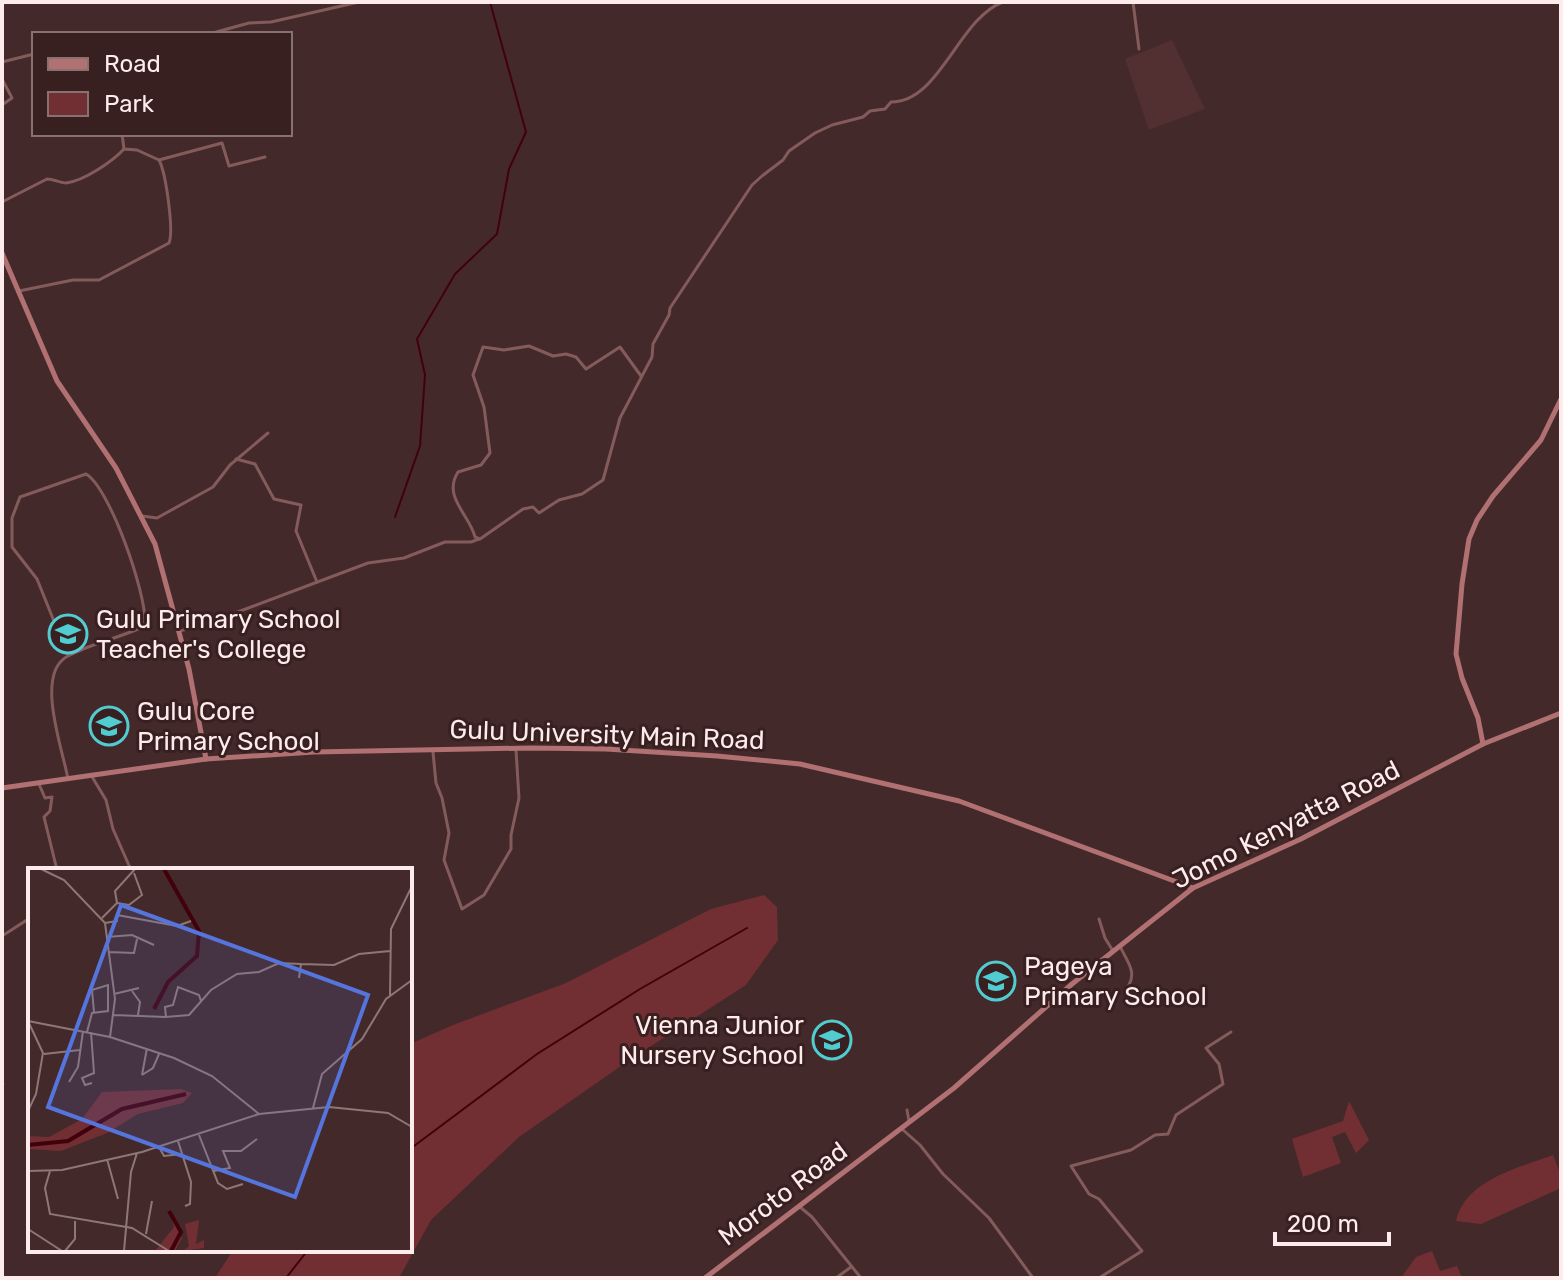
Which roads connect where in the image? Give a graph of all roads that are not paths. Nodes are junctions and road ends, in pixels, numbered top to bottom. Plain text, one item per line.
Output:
1 (12, 2) edge
2 (359, 2) edge
3 (1003, 2) edge
4 (1133, 2) edge
5 (2, 3) edge
6 (216, 32) edge
7 (1139, 49) dead end
8 (32, 54) edge
9 (2, 62) edge
10 (2, 79) edge
11 (2, 105) edge
12 (122, 136) edge
13 (124, 149) junction
14 (265, 157) dead end
15 (159, 160) junction
16 (2, 202) edge
17 (2, 253) edge
18 (19, 291) junction
19 (641, 376) junction
20 (1561, 399) edge
21 (268, 433) dead end
22 (236, 459) junction
23 (142, 516) junction
24 (480, 539) junction
25 (317, 582) junction
26 (179, 631) junction
27 (68, 656) junction
28 (1561, 713) edge
29 (1483, 744) junction
30 (434, 748) junction
31 (516, 748) junction
32 (206, 759) junction
33 (91, 775) junction
34 (68, 779) junction
35 (38, 783) junction
36 (2, 788) edge
37 (57, 868) edge
38 (130, 868) edge
39 (1193, 888) junction
40 (28, 919) edge
41 (1099, 919) dead end
42 (2, 936) edge
43 (1120, 945) junction
44 (1113, 951) junction
45 (1126, 989) dead end
46 (1231, 1032) dead end
47 (907, 1110) dead end
48 (909, 1121) junction
49 (902, 1129) junction
50 (800, 1207) junction
51 (851, 1267) junction
52 (705, 1278) edge
53 (836, 1278) edge
54 (861, 1278) edge
55 (1033, 1278) edge
56 (1099, 1278) edge

1 - 5 street
2 - 6 street
3 - 19 street
4 - 7 street
8 - 9 street
10 - 11 street
12 - 13 street
13 - 15 street
13 - 16 street
14 - 15 street
15 - 18 street
17 - 18 street
18 - 23 street
19 - 24 street
19 - 24 street
20 - 29 street
21 - 22 street
22 - 23 street
22 - 25 street
23 - 26 street
24 - 25 street
25 - 26 street
26 - 32 street
27 - 27 street
27 - 34 street
28 - 29 street, Jomo Kenyatta Road
29 - 39 street, Jomo Kenyatta Road
30 - 31 street, Gulu University Main Road
30 - 31 street
30 - 32 street, Gulu University Main Road
31 - 39 street, Gulu University Main Road
32 - 33 street, Gulu University Main Road
33 - 34 street, Gulu University Main Road
33 - 38 street
34 - 35 street, Gulu University Main Road
35 - 36 street, Gulu University Main Road
35 - 37 street
39 - 43 street, Jomo Kenyatta Road
40 - 42 street
41 - 44 street
43 - 44 street, Jomo Kenyatta Road
43 - 45 street
44 - 48 street, Jomo Kenyatta Road
46 - 56 street
47 - 48 street
48 - 49 street, Jomo Kenyatta Road
49 - 50 street, Moroto Road
49 - 55 street
50 - 51 street
50 - 52 street, Moroto Road
51 - 53 street
51 - 54 street

